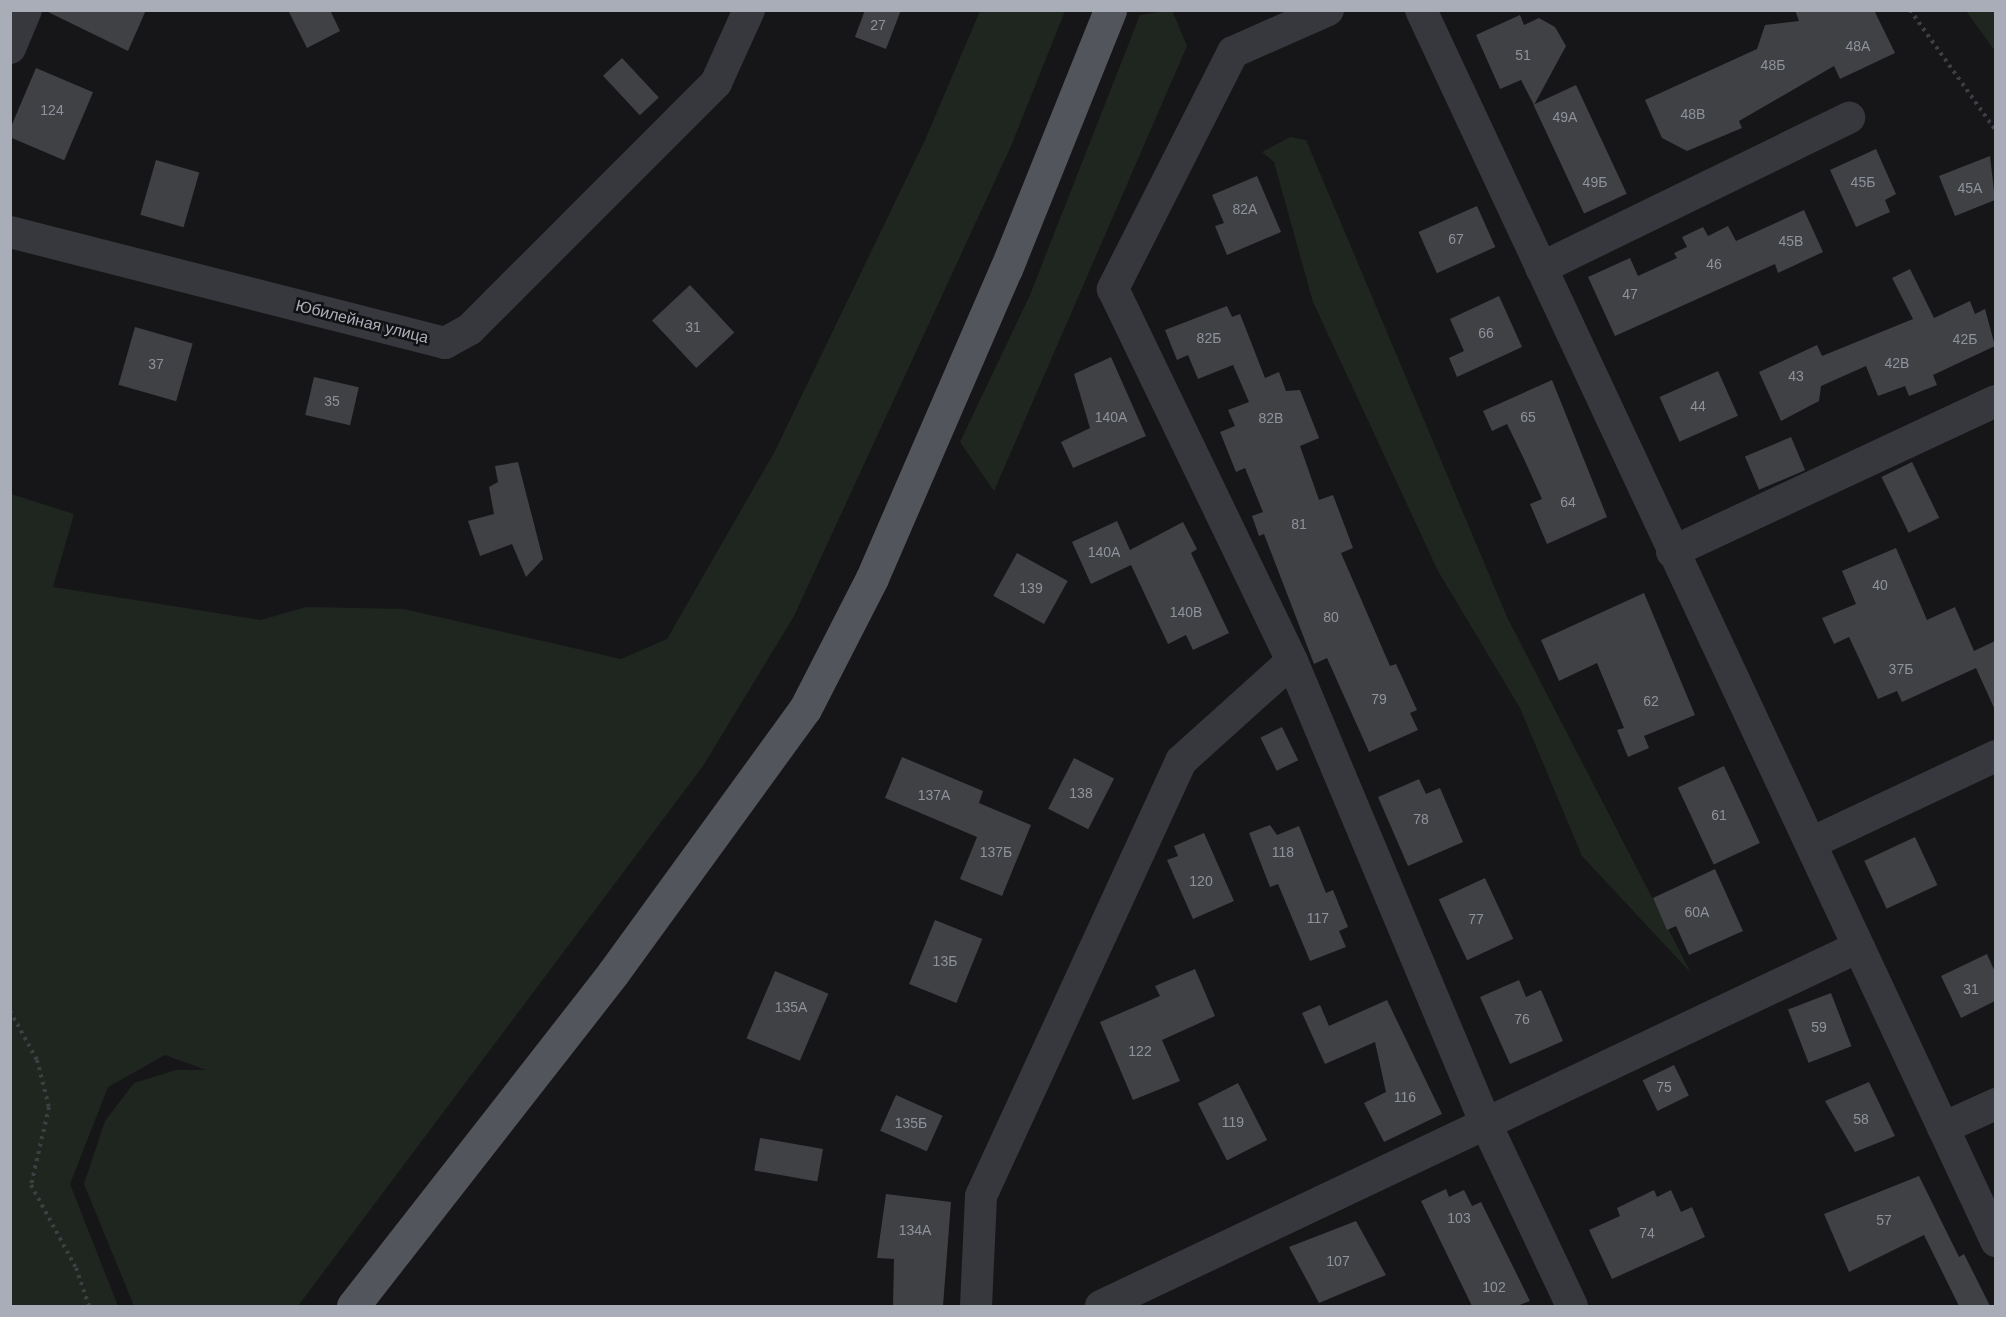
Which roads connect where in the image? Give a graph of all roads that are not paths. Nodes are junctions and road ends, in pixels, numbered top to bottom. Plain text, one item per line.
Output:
1 (26, 10) edge
2 (749, 10) edge
3 (1110, 10) edge
4 (1328, 10) edge
5 (1421, 10) edge
6 (10, 48) edge
7 (1849, 118) dead end
8 (10, 232) edge
9 (1541, 268) junction
10 (1995, 401) edge
11 (1672, 552) junction
12 (1292, 661) junction
13 (1995, 756) edge
14 (1811, 843) junction
15 (1858, 947) junction
16 (1995, 1104) edge
17 (1486, 1124) junction
18 (1943, 1128) junction
19 (1995, 1241) edge
20 (353, 1306) edge
21 (976, 1306) edge
22 (1101, 1306) edge
23 (1572, 1306) edge

1 - 6 street
2 - 8 street, Юбилейная улица
3 - 20 main road
4 - 12 street
5 - 9 street
7 - 9 street
9 - 11 street
10 - 11 street
11 - 14 street
12 - 17 street
12 - 21 street
13 - 14 street
14 - 15 street
15 - 17 street
15 - 18 street
16 - 18 street
17 - 22 street
17 - 23 street
18 - 19 street

